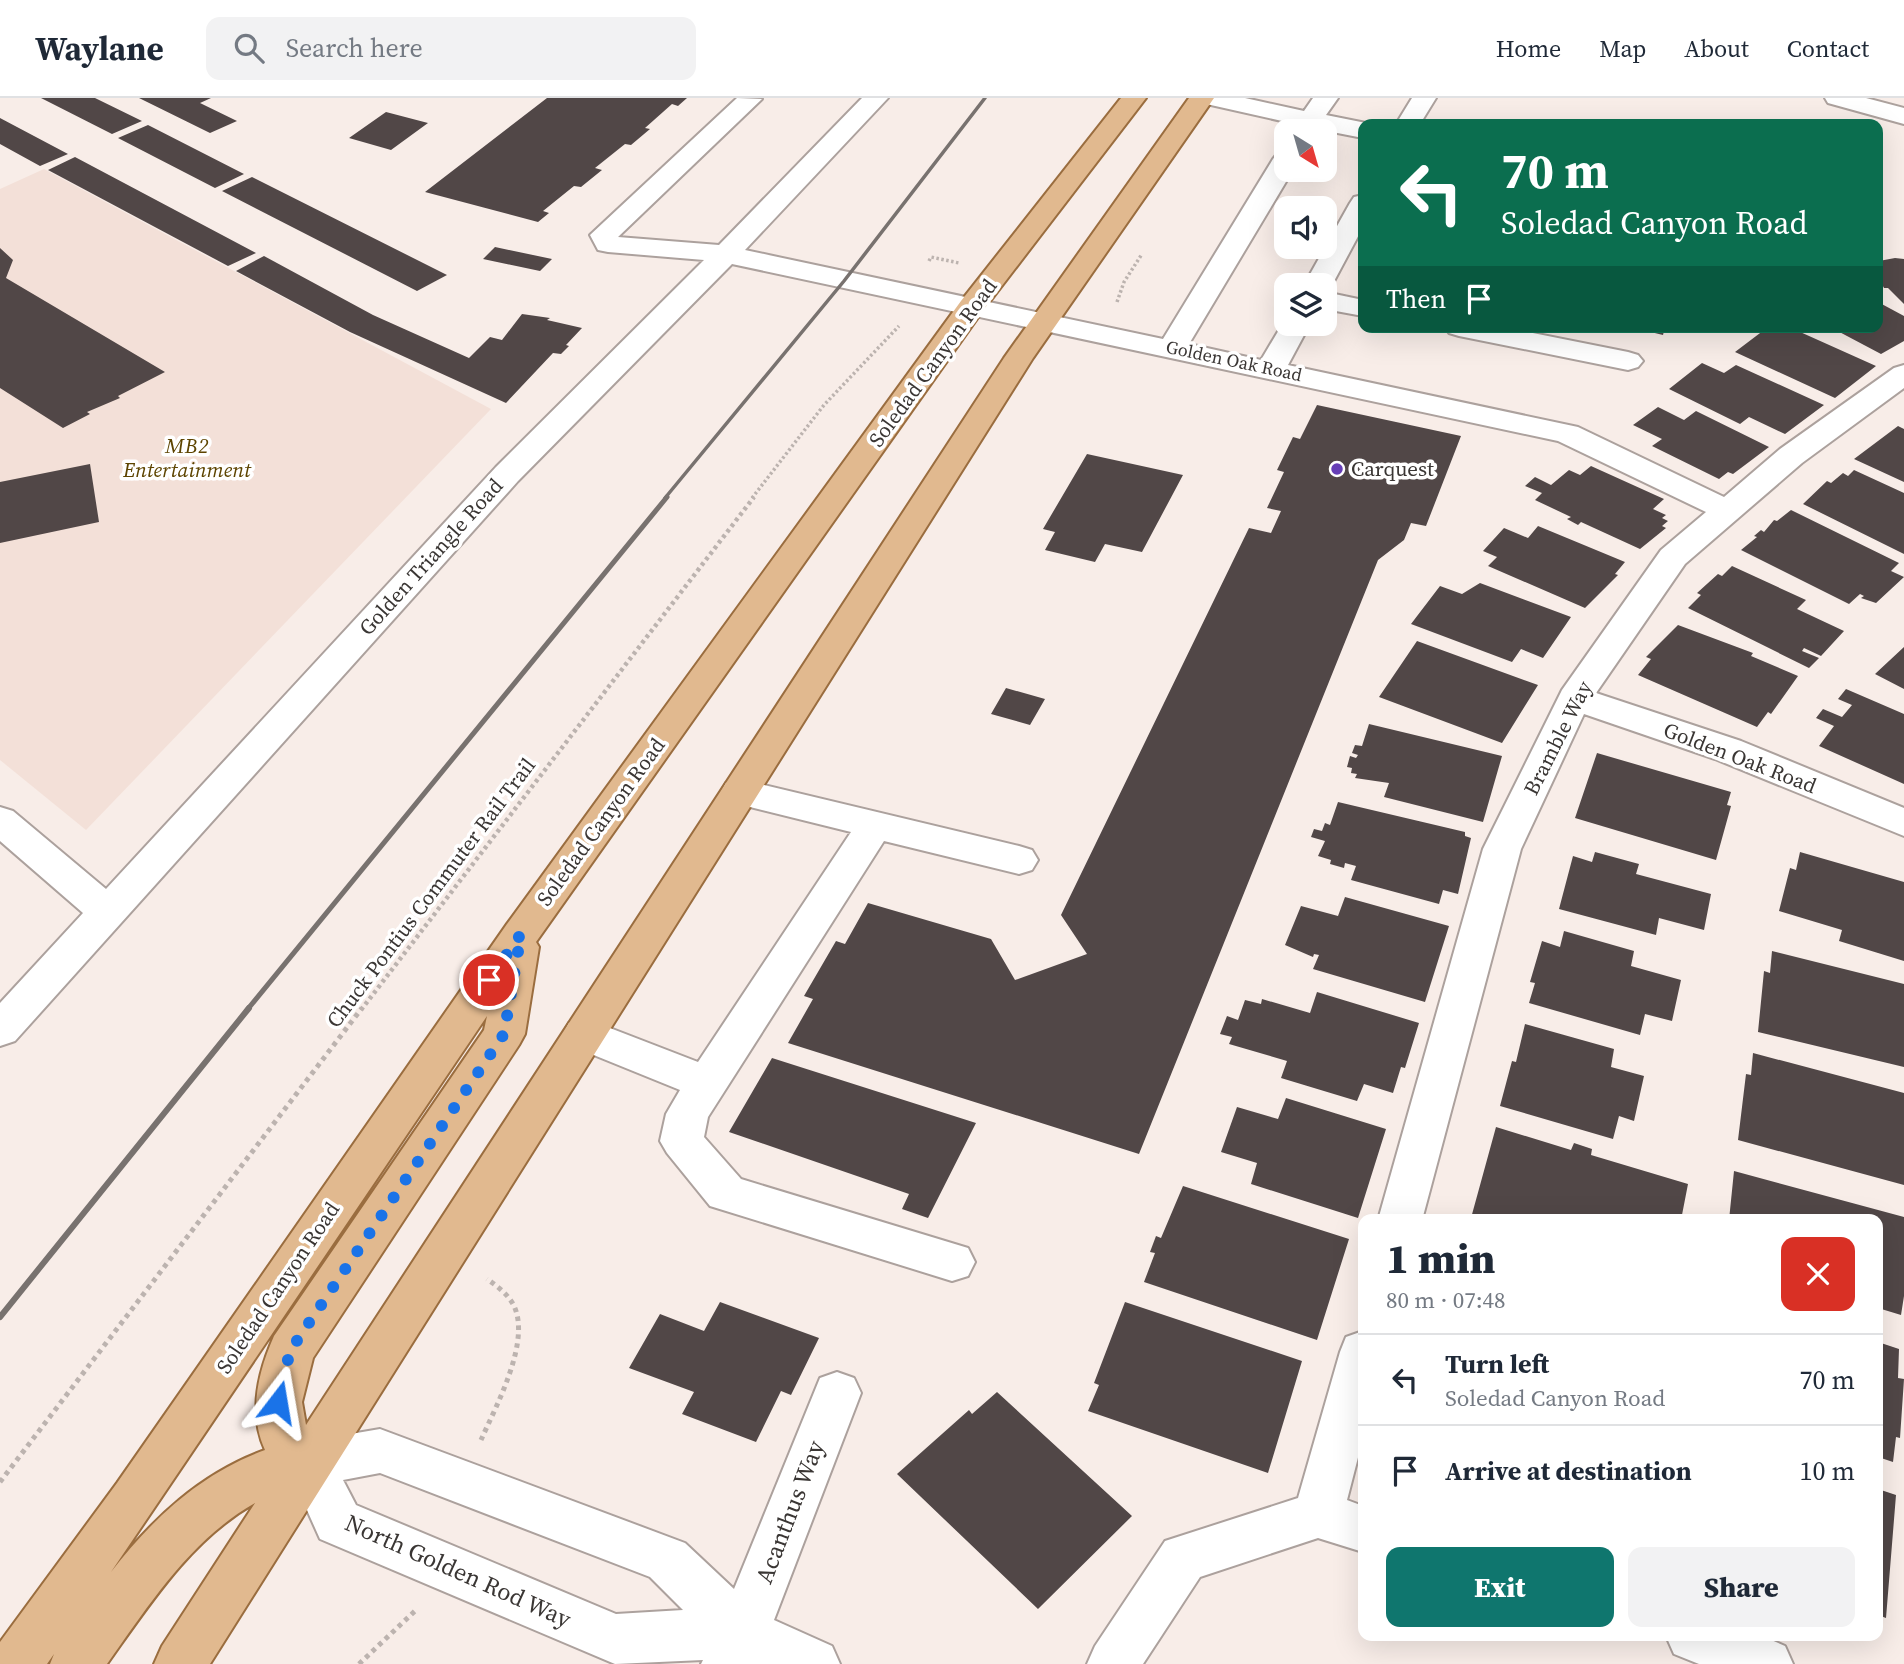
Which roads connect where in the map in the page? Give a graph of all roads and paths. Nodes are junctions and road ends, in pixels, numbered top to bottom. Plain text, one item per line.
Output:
1 (874, 98) edge
2 (1134, 98) edge
3 (1202, 98) edge
4 (1211, 98) edge
5 (1326, 98) edge
6 (1424, 98) edge
7 (1838, 98) edge
8 (750, 99) edge
9 (1904, 116) edge
10 (1285, 119) edge
11 (1310, 119) edge
12 (1411, 119) edge
13 (1337, 128) edge
14 (1358, 130) edge
15 (1274, 179) edge
16 (1358, 212) edge
17 (726, 254) junction
18 (1325, 273) edge
19 (1337, 303) edge
20 (971, 307) junction
21 (1358, 307) edge
22 (1043, 321) junction
23 (896, 331) dead end
24 (1489, 333) edge
25 (1289, 336) edge
26 (1172, 348) junction
27 (1628, 361) dead end
28 (1271, 369) junction
29 (1904, 374) edge
30 (1727, 510) junction
31 (1574, 698) junction
32 (739, 792) junction
33 (0, 820) edge
34 (1904, 823) edge
35 (875, 825) junction
36 (1019, 860) dead end
37 (106, 911) junction
38 (521, 934) junction
39 (0, 1030) edge
40 (584, 1034) junction
41 (706, 1083) junction
42 (1402, 1214) edge
43 (952, 1262) dead end
44 (1358, 1391) edge
45 (837, 1393) dead end
46 (310, 1463) junction
47 (0, 1482) edge
48 (1341, 1522) edge
49 (1705, 1641) edge
50 (735, 1648) edge
51 (16, 1664) edge
52 (76, 1664) edge
53 (180, 1664) edge
54 (814, 1664) edge
55 (1113, 1664) edge
56 (1767, 1664) edge

1 - 17 street, Golden Triangle Road
2 - 20 main road, Soledad Canyon Road
3 - 22 main road
4 - 10 street
5 - 11 street
6 - 12 street
7 - 9 street
8 - 17 street, Golden Oak Road
13 - 14 street
15 - 26 street
16 - 18 street
17 - 20 street, Golden Oak Road
17 - 37 street, Golden Triangle Road
19 - 21 street
20 - 22 street, Golden Oak Road
20 - 38 main road, Soledad Canyon Road
22 - 26 street, Golden Oak Road
22 - 32 main road
23 - 47 path, Chuck Pontius Commuter Rail Trail
24 - 27 street
25 - 28 street
26 - 28 street, Golden Oak Road
28 - 30 street, Golden Oak Road
29 - 30 street, Bramble Way
30 - 31 street, Bramble Way
31 - 34 street, Golden Oak Road
31 - 42 street, Bramble Way
32 - 35 street
32 - 40 main road
33 - 37 street
35 - 36 street
35 - 41 street
37 - 39 street, Golden Triangle Road
38 - 46 main road
38 - 51 main road, Soledad Canyon Road
40 - 41 street
40 - 46 main road
41 - 43 street
44 - 48 street
45 - 50 street, Acanthus Way
46 - 50 street, North Golden Rod Way
46 - 50 street, North Golden Rod Way
46 - 52 main road
46 - 53 main road
48 - 55 street
49 - 56 street
50 - 54 street, North Golden Rod Way

